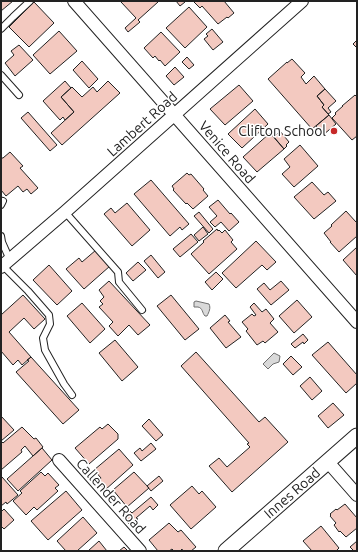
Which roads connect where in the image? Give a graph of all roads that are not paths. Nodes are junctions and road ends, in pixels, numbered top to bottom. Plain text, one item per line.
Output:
1 (30, 1) edge
2 (74, 1) edge
3 (302, 1) edge
4 (1, 30) edge
5 (1, 76) edge
6 (19, 95) dead end
7 (174, 115) junction
8 (65, 212) junction
9 (1, 236) edge
10 (5, 264) edge
11 (142, 310) dead end
12 (357, 322) edge
13 (72, 395) dead end
14 (357, 436) edge
15 (59, 460) dead end
16 (328, 462) junction
17 (357, 495) edge
18 (140, 551) edge
19 (226, 551) edge

1 - 4 lane
2 - 7 street, Venice Road
3 - 7 street, Lambert Road
5 - 6 lane
7 - 8 street, Lambert Road
7 - 12 street, Venice Road
8 - 10 street, Lambert Road
8 - 11 lane
9 - 10 lane
10 - 13 lane
14 - 16 street, Innes Road
15 - 18 street, Callender Road
16 - 17 street
16 - 19 street, Innes Road

